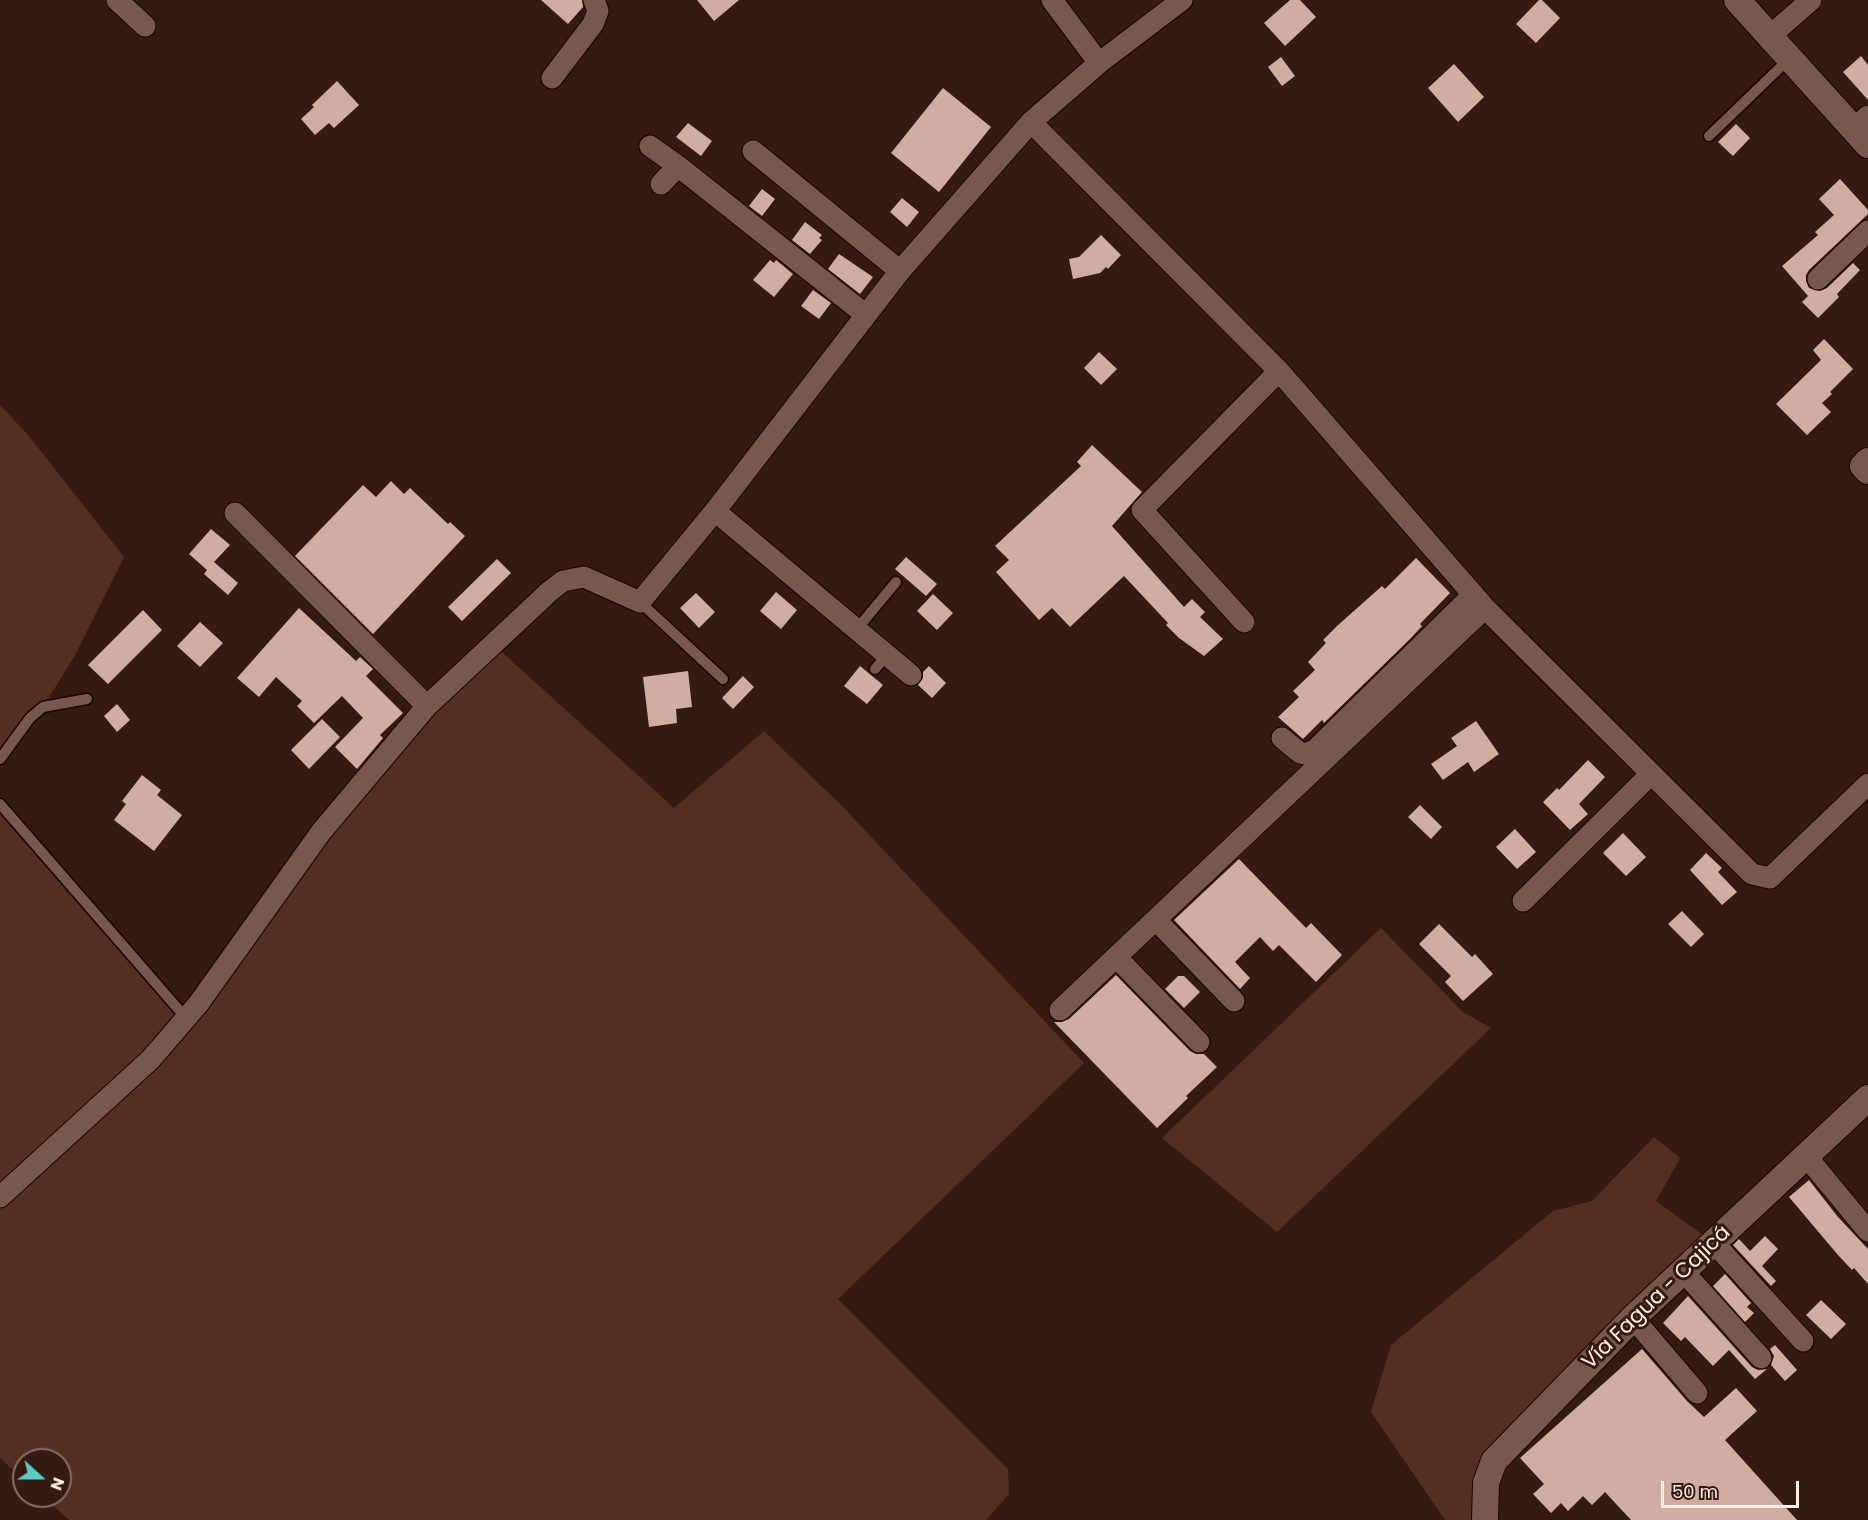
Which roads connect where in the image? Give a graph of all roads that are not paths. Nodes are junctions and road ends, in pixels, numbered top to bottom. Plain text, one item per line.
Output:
1 (117, 0) edge
2 (594, 0) edge
3 (1052, 0) edge
4 (1182, 0) edge
5 (1737, 0) edge
6 (1811, 0) edge
7 (145, 26) dead end
8 (1770, 36) junction
9 (1790, 58) junction
10 (1099, 63) junction
11 (552, 78) dead end
12 (1031, 122) junction
13 (1863, 130) edge
14 (1709, 136) dead end
15 (650, 146) dead end
16 (753, 151) dead end
17 (678, 166) junction
18 (661, 184) dead end
19 (1868, 231) edge
20 (900, 271) junction
21 (1818, 279) dead end
22 (866, 315) junction
23 (1279, 371) junction
24 (1868, 461) edge
25 (1868, 471) edge
26 (716, 511) junction
27 (235, 513) dead end
28 (897, 582) dead end
29 (640, 602) junction
30 (1479, 602) junction
31 (1244, 622) dead end
32 (857, 629) junction
33 (911, 675) dead end
34 (723, 679) dead end
35 (87, 699) dead end
36 (427, 706) junction
37 (1282, 738) dead end
38 (0, 759) edge
39 (1651, 774) junction
40 (1868, 784) edge
41 (0, 804) edge
42 (1523, 901) dead end
43 (1156, 920) junction
44 (1116, 957) junction
45 (1234, 1001) dead end
46 (1060, 1010) dead end
47 (186, 1018) junction
48 (1199, 1042) dead end
49 (1868, 1098) edge
50 (1806, 1156) junction
51 (0, 1197) edge
52 (1868, 1231) edge
53 (1714, 1243) junction
54 (1683, 1271) junction
55 (1633, 1318) junction
56 (1803, 1341) dead end
57 (1761, 1358) dead end
58 (1697, 1393) dead end
59 (1485, 1520) edge

1 - 7 street
2 - 11 street
3 - 10 street
4 - 10 street
5 - 8 street
6 - 8 street
8 - 9 street
9 - 13 street
9 - 14 lane
10 - 12 street
12 - 20 street
12 - 23 street
15 - 17 street
16 - 20 street
17 - 18 street
17 - 22 street
19 - 21 street
20 - 22 street
22 - 26 street
23 - 30 street
23 - 31 street
24 - 25 street
26 - 29 street
26 - 32 street
27 - 36 street
28 - 32 lane
29 - 34 lane
29 - 36 street
30 - 37 street
30 - 39 street
30 - 43 street
32 - 33 street
35 - 38 lane
36 - 47 street
39 - 40 street
39 - 42 street
41 - 47 lane
43 - 44 street
43 - 45 street
44 - 46 street
44 - 48 street
47 - 51 street
49 - 50 street, Vía Fagua - Cajicá
50 - 52 street
50 - 53 street, Vía Fagua - Cajicá
53 - 54 street, Vía Fagua - Cajicá
53 - 56 street
54 - 55 street, Vía Fagua - Cajicá
54 - 57 street
55 - 58 street
55 - 59 street, Vía Fagua - Cajicá

